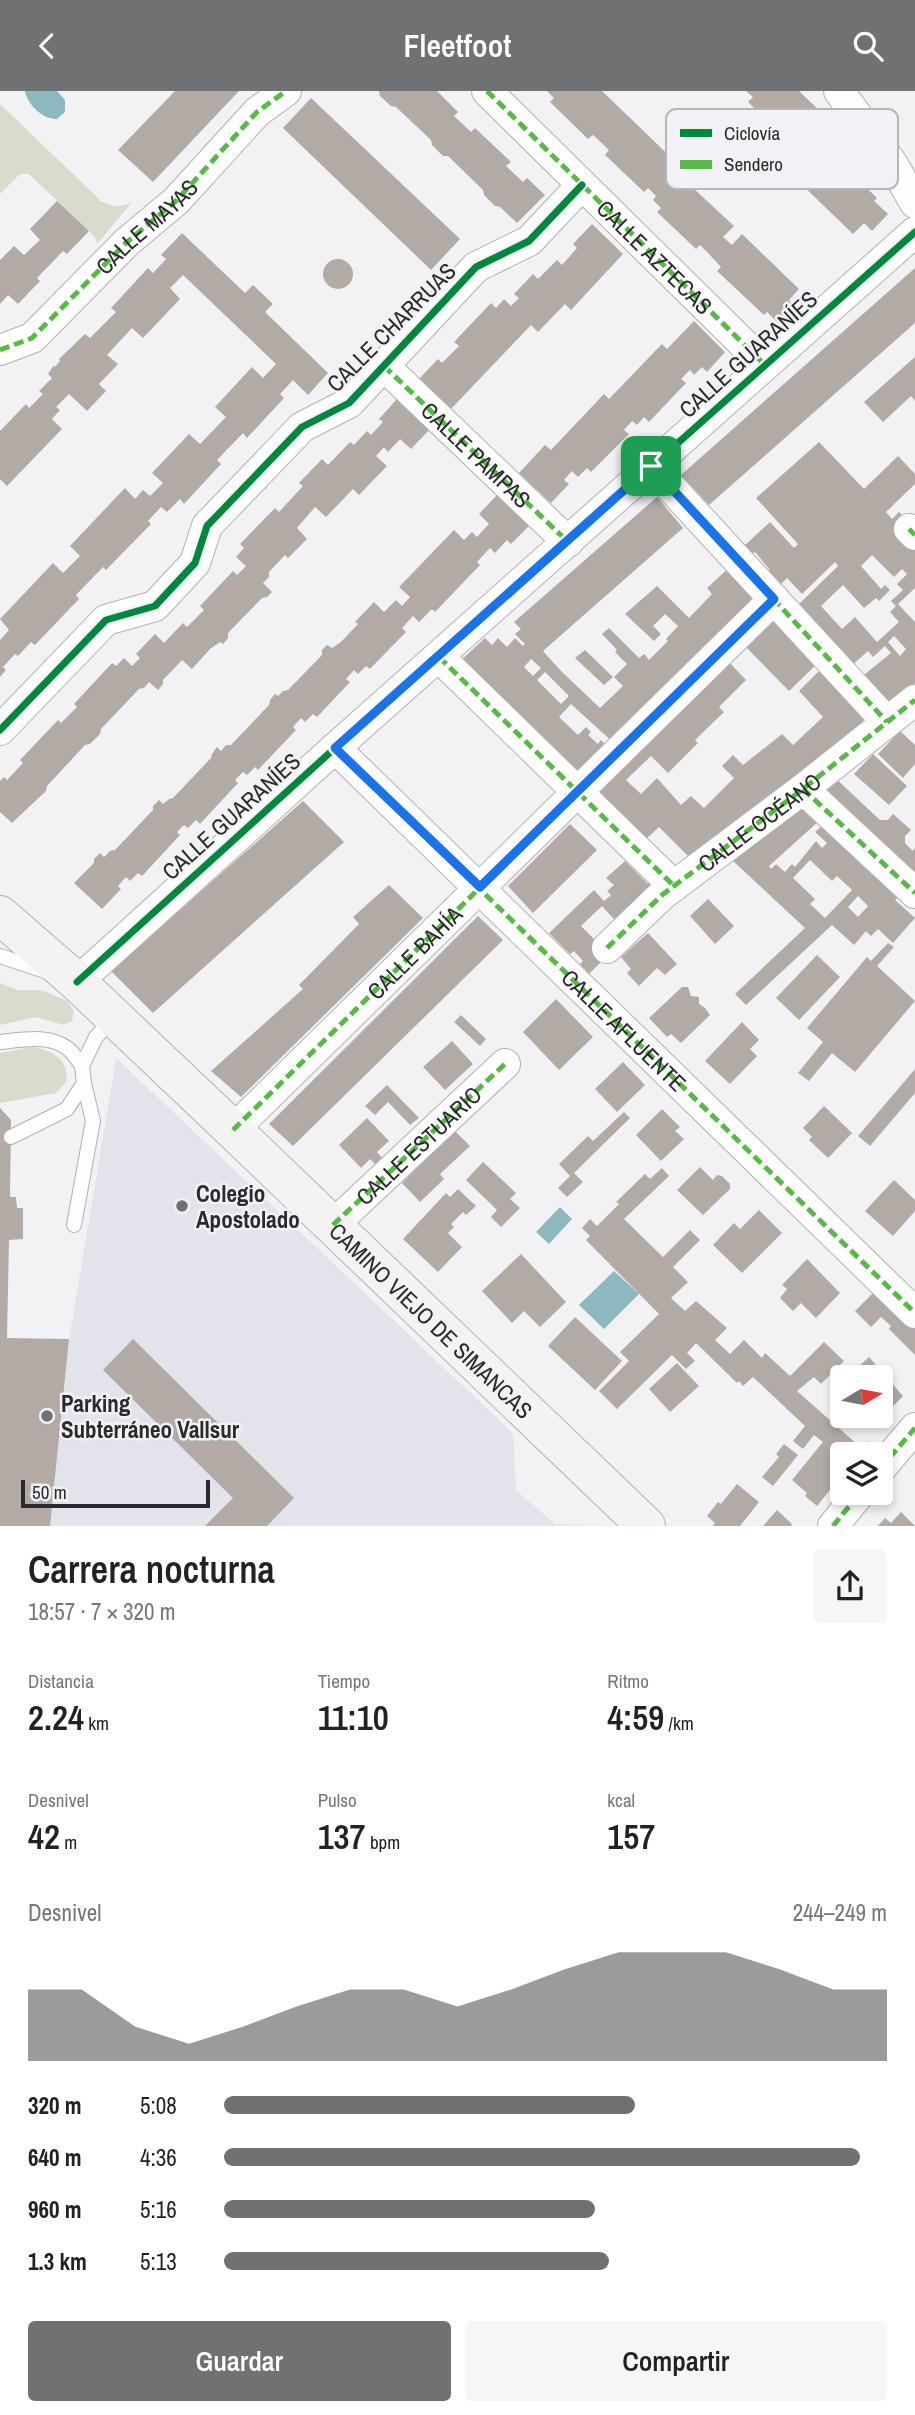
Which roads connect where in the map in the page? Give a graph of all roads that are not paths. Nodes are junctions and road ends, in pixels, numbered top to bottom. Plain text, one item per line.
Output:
1 (286, 91) edge
2 (486, 91) edge
3 (839, 91) edge
4 (852, 109) edge
5 (898, 173) edge
6 (582, 185) junction
7 (915, 203) edge
8 (915, 232) edge
9 (0, 350) edge
10 (765, 365) junction
11 (384, 366) junction
12 (651, 466) junction
13 (568, 541) junction
14 (774, 599) junction
15 (439, 657) junction
16 (915, 700) edge
17 (887, 722) junction
18 (0, 730) edge
19 (335, 748) junction
20 (803, 789) junction
21 (578, 793) junction
22 (674, 886) junction
23 (480, 887) junction
24 (915, 893) edge
25 (0, 915) edge
26 (607, 948) dead end
27 (0, 956) edge
28 (76, 982) junction
29 (113, 1019) junction
30 (0, 1042) edge
31 (505, 1064) dead end
32 (82, 1066) junction
33 (84, 1083) junction
34 (233, 1130) junction
35 (11, 1137) dead end
36 (74, 1225) dead end
37 (333, 1225) junction
38 (915, 1313) edge
39 (915, 1428) edge
40 (893, 1454) edge
41 (850, 1505) edge
42 (646, 1526) edge
43 (833, 1526) edge

1 - 9 street, CALLE MAYAS
2 - 6 street, CALLE AZTECAS
3 - 4 street
5 - 7 street
6 - 10 street, CALLE AZTECAS
6 - 11 street, CALLE CHARRUAS
8 - 10 street, CALLE GUARANÍES
10 - 12 street, CALLE GUARANÍES
11 - 13 street, CALLE PAMPAS
11 - 18 street, CALLE CHARRUAS
12 - 13 street, CALLE GUARANÍES
12 - 14 street
13 - 15 street, CALLE GUARANÍES
14 - 17 street
14 - 21 street, CALLE BAHÍA
15 - 19 street, CALLE GUARANÍES
15 - 21 street
16 - 17 street, CALLE OCÉANO
17 - 20 street, CALLE OCÉANO
19 - 23 street, CALLE AFLUENTE
19 - 28 street, CALLE GUARANÍES
20 - 22 street, CALLE OCÉANO
20 - 24 street
21 - 22 street
21 - 23 street, CALLE BAHÍA
22 - 26 street, CALLE OCÉANO
23 - 34 street, CALLE BAHÍA
23 - 38 street, CALLE AFLUENTE
25 - 28 main road, CAMINO VIEJO DE SIMANCAS
27 - 28 lane
28 - 29 main road, CAMINO VIEJO DE SIMANCAS
29 - 32 lane
29 - 34 main road, CAMINO VIEJO DE SIMANCAS
30 - 32 lane
31 - 37 street, CALLE ESTUARIO
32 - 33 lane
33 - 35 lane
33 - 36 lane
34 - 37 main road, CAMINO VIEJO DE SIMANCAS
37 - 42 main road, CAMINO VIEJO DE SIMANCAS
39 - 40 street
41 - 43 street

